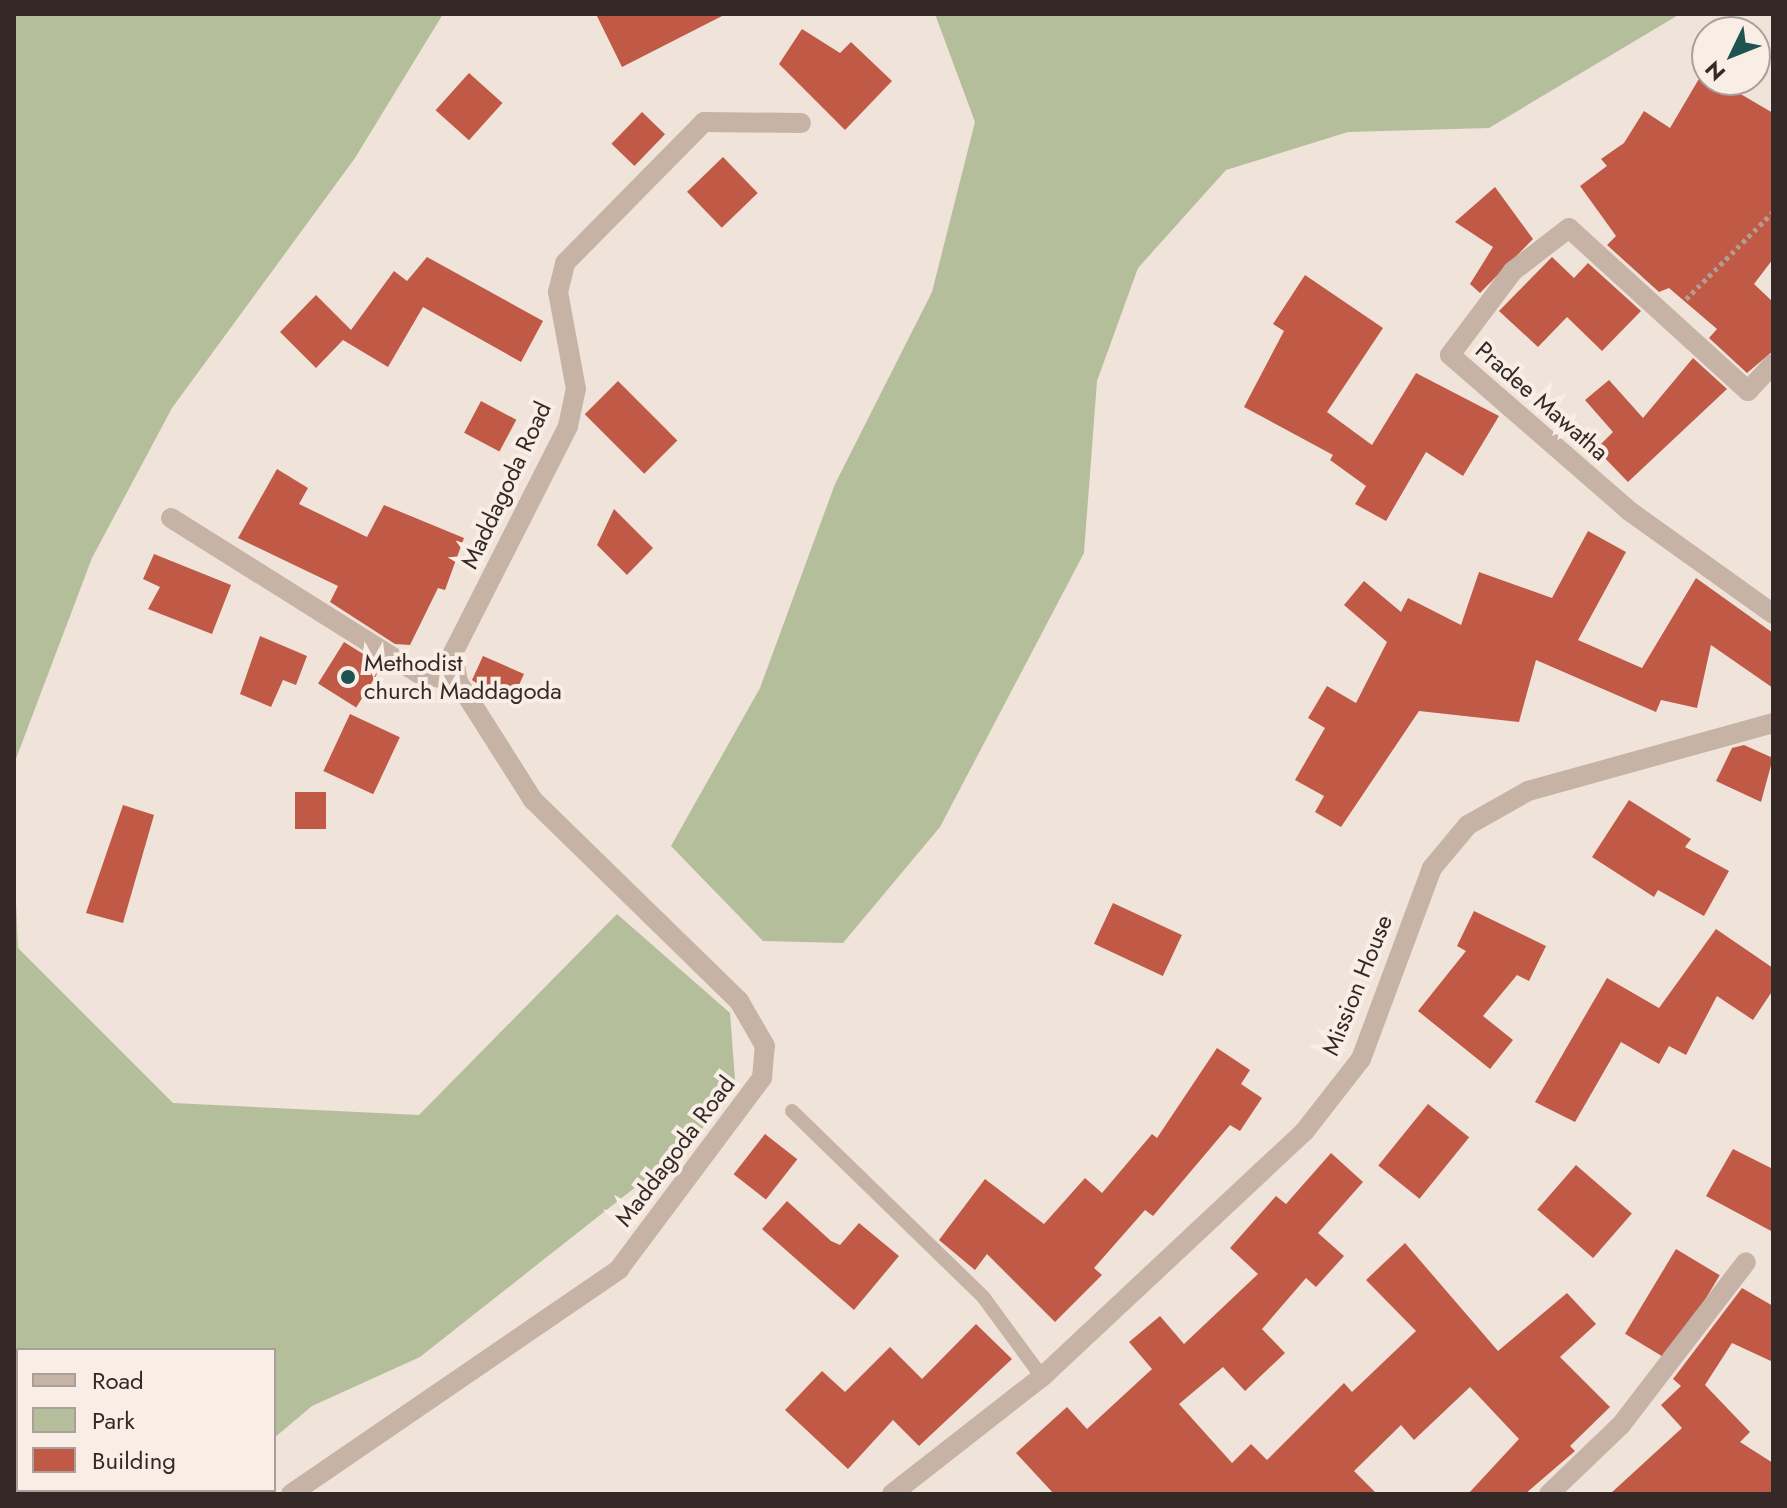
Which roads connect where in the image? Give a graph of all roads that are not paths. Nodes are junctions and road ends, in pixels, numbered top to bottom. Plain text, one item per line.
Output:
1 (801, 123) dead end
2 (1773, 364) edge
3 (171, 518) dead end
4 (1773, 614) edge
5 (458, 682) junction
6 (1773, 723) edge
7 (792, 1111) dead end
8 (1746, 1262) dead end
9 (1042, 1377) junction
10 (291, 1494) edge
11 (892, 1494) edge
12 (1549, 1494) edge

1 - 5 street, Maddagoda Road
2 - 4 street, Pradee Mawatha
3 - 5 street
5 - 10 street, Maddagoda Road
6 - 9 street, Mission House
7 - 9 lane
8 - 12 street
9 - 11 street, Mission House

